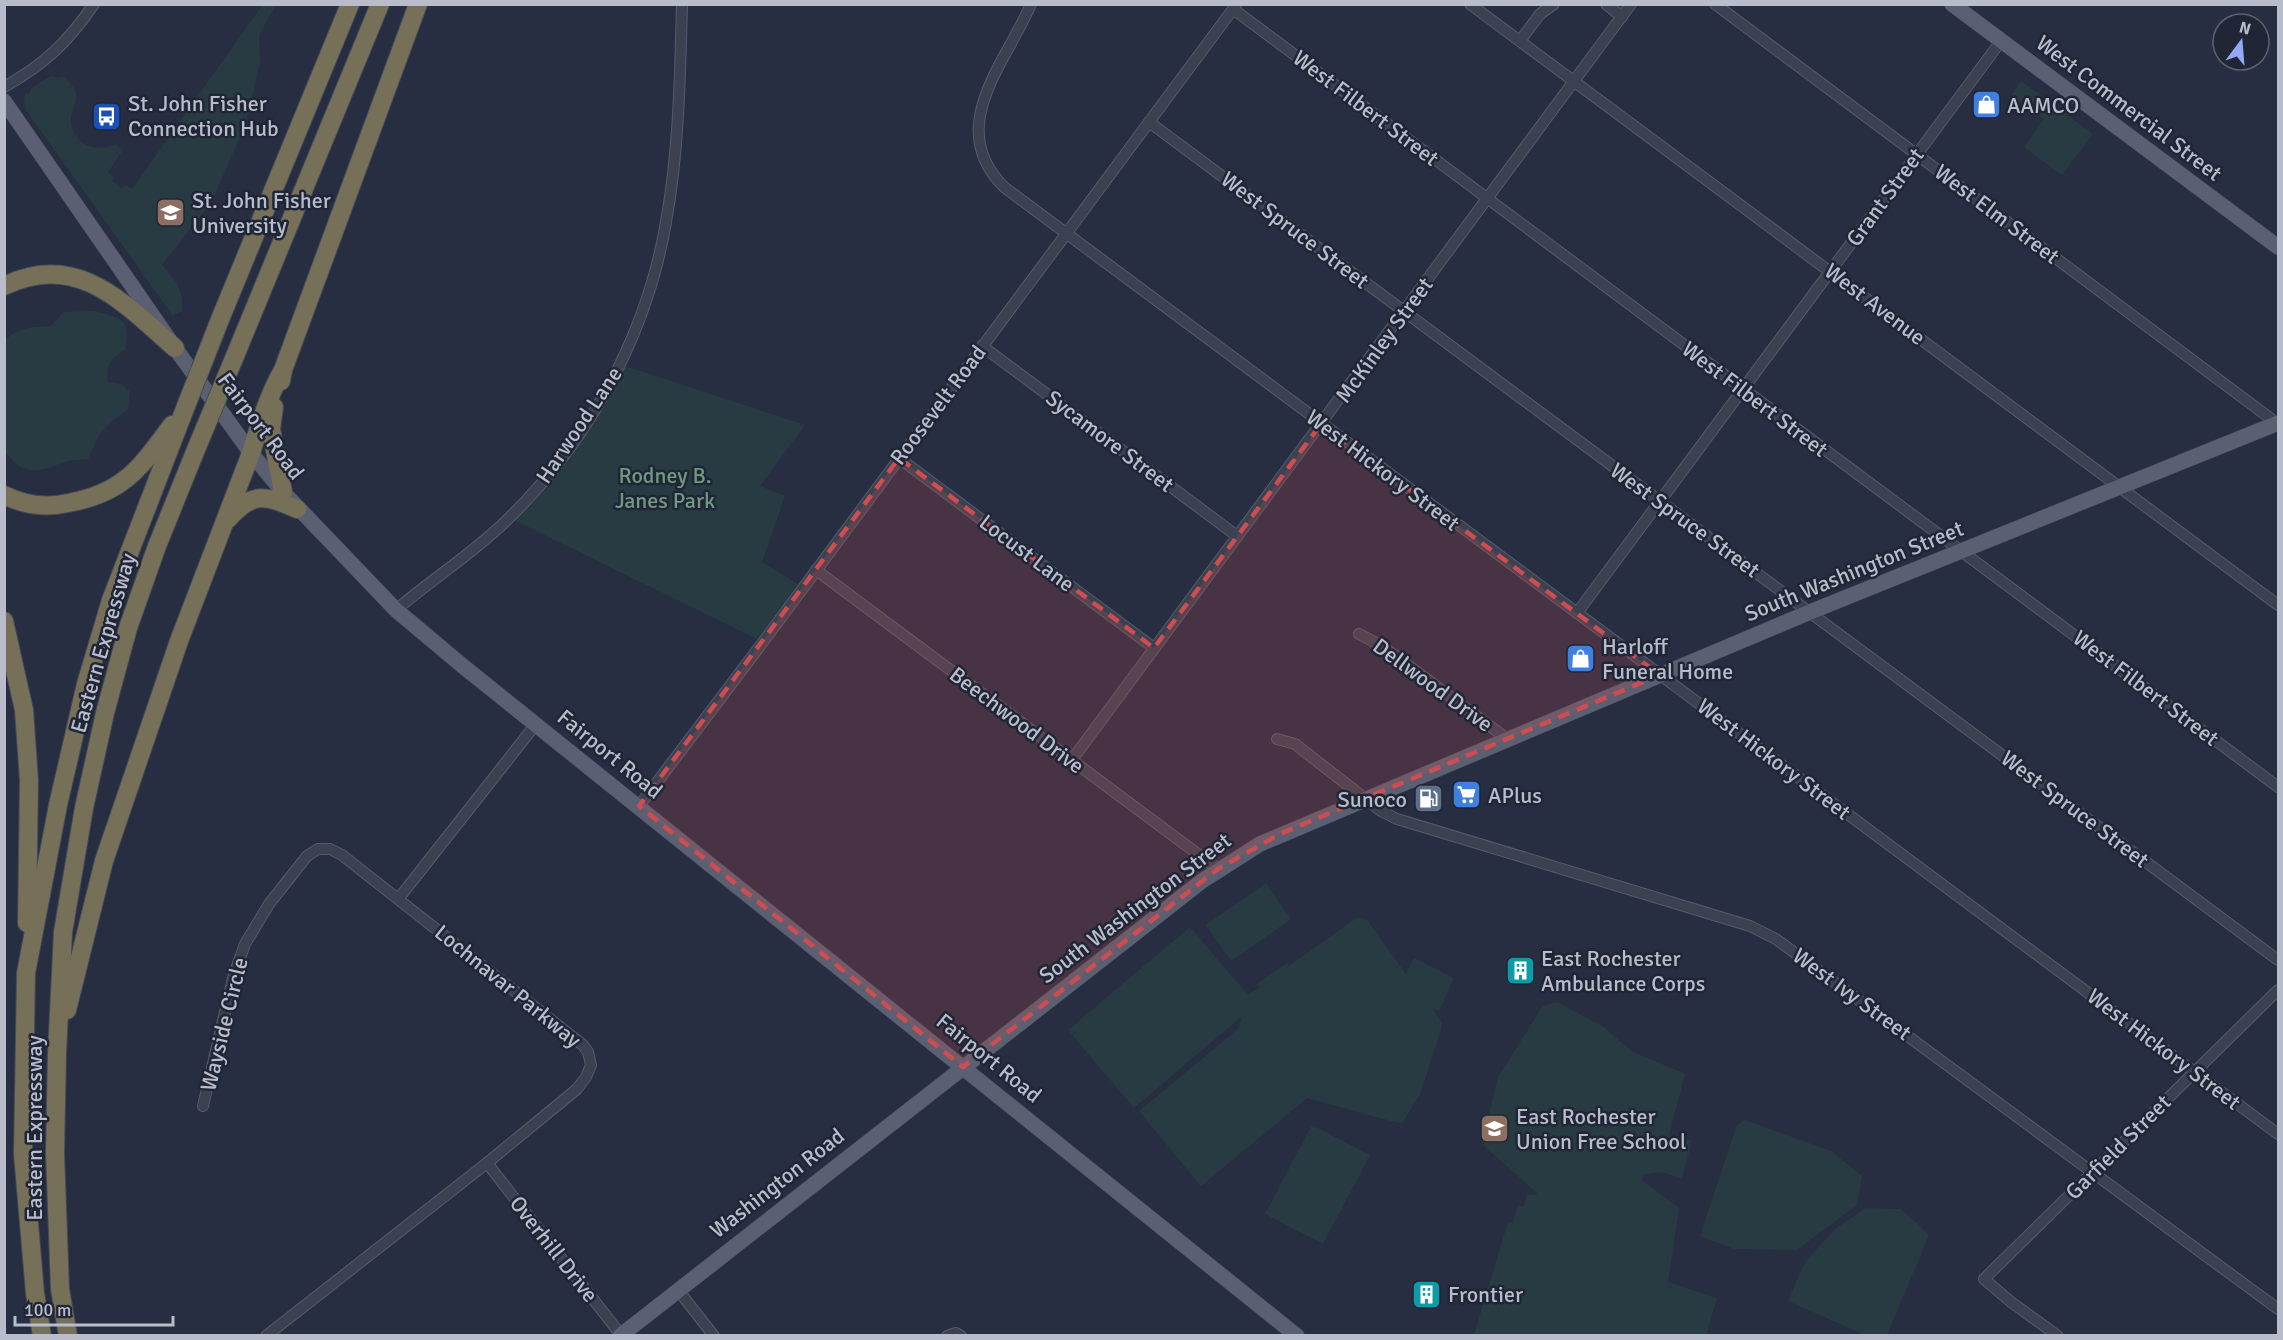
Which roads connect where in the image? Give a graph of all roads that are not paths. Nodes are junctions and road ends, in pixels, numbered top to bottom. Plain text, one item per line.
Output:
1 (94, 4) edge
2 (350, 4) edge
3 (380, 4) edge
4 (418, 4) edge
5 (682, 4) edge
6 (1031, 4) edge
7 (1470, 4) edge
8 (1554, 4) edge
9 (1606, 4) edge
10 (1631, 4) edge
11 (1715, 4) edge
12 (1952, 4) edge
13 (1235, 7) edge
14 (1622, 17) junction
15 (1520, 41) junction
16 (2001, 41) junction
17 (1574, 81) junction
18 (4, 87) edge
19 (4, 101) edge
20 (1149, 122) junction
21 (1917, 154) junction
22 (1487, 199) junction
23 (1066, 234) junction
24 (2278, 247) edge
25 (1830, 271) junction
26 (4, 286) edge
27 (1404, 312) junction
28 (982, 346) junction
29 (175, 348) junction
30 (283, 370) junction
31 (1743, 390) junction
32 (186, 406) junction
33 (1321, 424) junction
34 (2278, 424) edge
35 (251, 453) junction
36 (899, 458) junction
37 (2120, 487) junction
38 (283, 492) junction
39 (4, 495) edge
40 (1659, 502) junction
41 (297, 509) junction
42 (219, 533) junction
43 (1237, 536) junction
44 (1960, 551) junction
45 (816, 570) junction
46 (2278, 605) edge
47 (396, 610) junction
48 (1810, 612) junction
49 (1577, 613) junction
50 (4, 621) edge
51 (1359, 634) dead end
52 (1154, 648) junction
53 (1660, 675) junction
54 (536, 724) junction
55 (1506, 738) junction
56 (1277, 739) dead end
57 (1071, 761) junction
58 (2278, 787) edge
59 (1366, 798) junction
60 (639, 806) junction
61 (1218, 869) junction
62 (399, 898) junction
63 (2278, 960) edge
64 (26, 973) junction
65 (2278, 990) edge
66 (57, 1053) junction
67 (963, 1066) junction
68 (2195, 1071) junction
69 (203, 1106) dead end
70 (2278, 1134) edge
71 (487, 1163) junction
72 (2095, 1171) junction
73 (678, 1290) junction
74 (2278, 1308) edge
75 (42, 1335) edge
76 (68, 1335) edge
77 (266, 1335) edge
78 (620, 1335) edge
79 (714, 1335) edge
80 (947, 1335) edge
81 (961, 1335) edge
82 (1297, 1335) edge
83 (2058, 1335) edge

1 - 18 street
2 - 32 highway, Eastern Expressway, bridge
3 - 66 highway, Eastern Expressway, bridge
4 - 30 highway
5 - 47 street, Harwood Lane
6 - 23 street, West Hickory Street
7 - 15 street, West Avenue
8 - 15 street
9 - 14 street
10 - 14 street, McKinley Street
11 - 21 street, West Elm Street
12 - 16 main road, West Commercial Street
13 - 20 street, Roosevelt Road
13 - 22 street, West Filbert Street
14 - 17 street, McKinley Street
15 - 17 street, West Avenue
16 - 21 street, Grant Street
16 - 24 main road, West Commercial Street
17 - 22 street, McKinley Street
17 - 25 street, West Avenue
19 - 29 main road, Fairport Road
20 - 23 street, Roosevelt Road
20 - 27 street, West Spruce Street
21 - 25 street, Grant Street
21 - 34 street, West Elm Street
22 - 27 street, McKinley Street
22 - 31 street, West Filbert Street
23 - 28 street, Roosevelt Road
23 - 33 street, West Hickory Street
25 - 31 street, Grant Street
25 - 37 street, West Avenue
26 - 29 highway
27 - 33 street, McKinley Street
27 - 40 street, West Spruce Street
28 - 36 street, Roosevelt Road
28 - 43 street, Sycamore Street
29 - 35 main road, Fairport Road
30 - 35 highway
30 - 38 highway
31 - 40 street, Grant Street
31 - 44 street, West Filbert Street
32 - 39 highway
32 - 64 highway, Eastern Expressway
33 - 43 street, McKinley Street
33 - 49 street, West Hickory Street
34 - 37 main road, South Washington Street
35 - 38 main road, Fairport Road
35 - 42 highway
36 - 45 street, Roosevelt Road
36 - 52 street, Locust Lane
37 - 44 main road, South Washington Street
37 - 46 street, West Avenue
38 - 41 main road, Fairport Road
40 - 48 street, West Spruce Street
40 - 49 street, Grant Street
41 - 42 highway
41 - 47 main road, Fairport Road
42 - 66 highway
43 - 52 street, McKinley Street
44 - 48 main road, South Washington Street
44 - 58 street, West Filbert Street
45 - 57 street, Beechwood Drive
45 - 60 street, Roosevelt Road
47 - 54 main road, Fairport Road
48 - 53 main road, South Washington Street
48 - 63 street, West Spruce Street
49 - 53 street, West Hickory Street
50 - 64 highway
51 - 55 street, Dellwood Drive
52 - 57 street, McKinley Street
53 - 55 main road, South Washington Street
53 - 68 street, West Hickory Street
54 - 60 main road, Fairport Road
54 - 62 street
55 - 59 main road, South Washington Street
56 - 59 street, West Ivy Street
57 - 61 street, Beechwood Drive
59 - 61 main road, South Washington Street
59 - 72 street, West Ivy Street
60 - 67 main road, Fairport Road
61 - 67 main road, South Washington Street
62 - 69 street, Wayside Circle
62 - 71 street, Lochnavar Parkway
64 - 75 highway, Eastern Expressway
65 - 68 street, Garfield Street
66 - 76 highway, Eastern Expressway
67 - 73 main road, Washington Road
67 - 82 main road, Fairport Road
68 - 70 street, West Hickory Street
68 - 72 street, Garfield Street
71 - 77 street, Lochnavar Parkway
71 - 78 street, Overhill Drive
72 - 74 street, West Ivy Street
72 - 83 street, Garfield Street
73 - 78 main road, Washington Road
73 - 79 street
80 - 81 street

